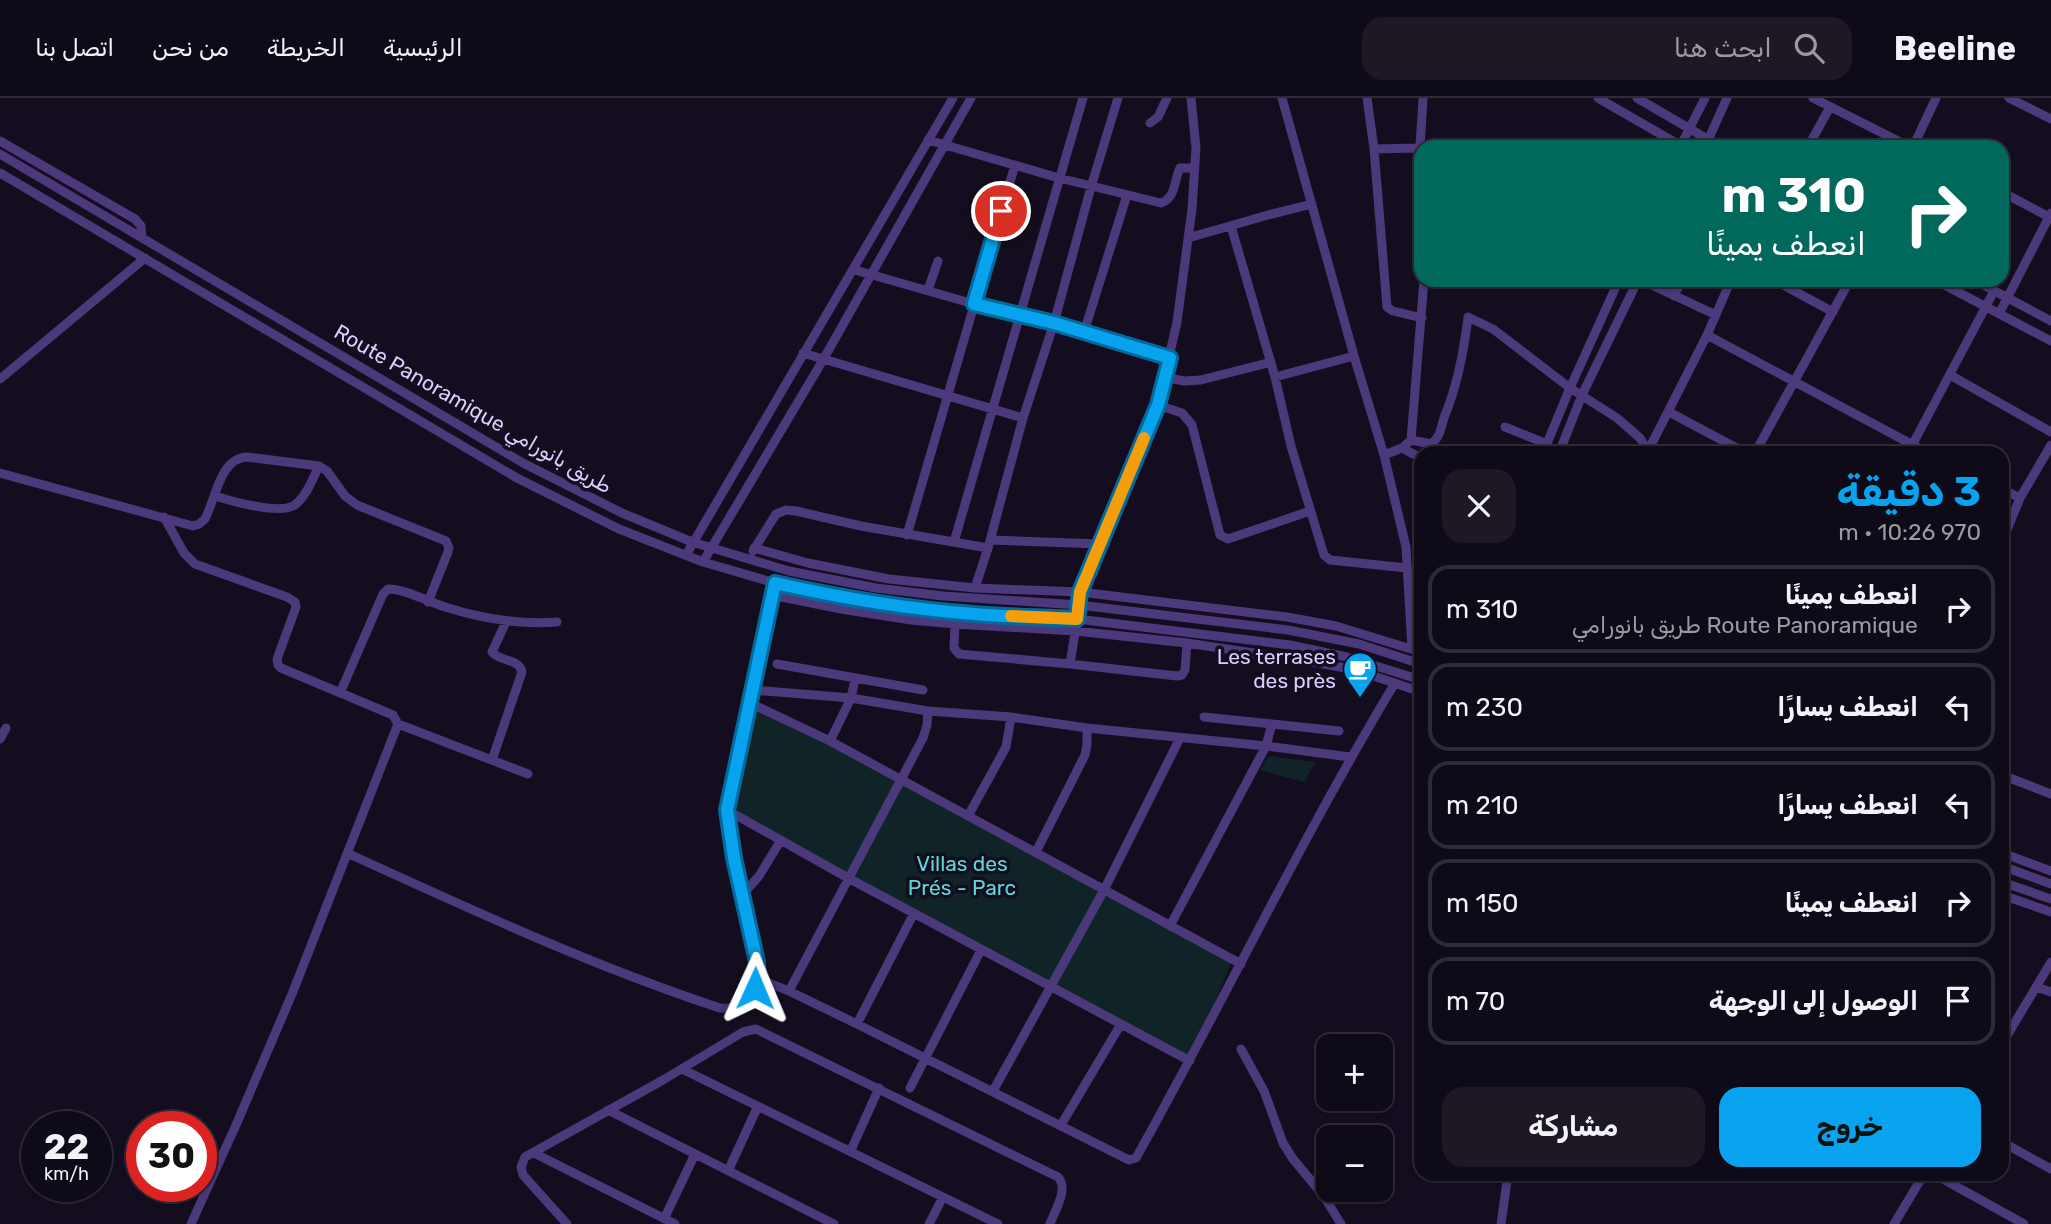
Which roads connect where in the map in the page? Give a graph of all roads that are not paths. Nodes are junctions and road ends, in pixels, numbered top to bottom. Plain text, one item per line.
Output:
1 (953, 98) edge
2 (971, 98) edge
3 (1083, 98) edge
4 (1118, 98) edge
5 (1167, 98) edge
6 (1191, 98) edge
7 (1282, 98) edge
8 (1367, 98) edge
9 (1423, 98) edge
10 (1598, 98) edge
11 (1637, 98) edge
12 (1705, 98) edge
13 (1727, 98) edge
14 (1813, 98) edge
15 (1841, 98) edge
16 (1936, 98) edge
17 (2009, 98) edge
18 (1833, 108) junction
19 (2051, 119) edge
20 (1150, 123) dead end
21 (1690, 128) junction
22 (928, 140) junction
23 (1420, 140) edge
24 (1669, 140) edge
25 (1684, 140) edge
26 (1703, 140) edge
27 (1707, 140) edge
28 (1812, 140) edge
29 (1898, 140) edge
30 (1915, 140) edge
31 (0, 141) edge
32 (944, 144) junction
33 (1414, 148) edge
34 (1374, 149) junction
35 (0, 154) edge
36 (1015, 165) junction
37 (1195, 168) junction
38 (0, 173) edge
39 (1059, 178) junction
40 (1091, 187) junction
41 (1127, 195) junction
42 (2009, 195) edge
43 (1312, 204) junction
44 (2050, 215) edge
45 (1231, 226) junction
46 (142, 237) junction
47 (1188, 238) junction
48 (145, 258) junction
49 (938, 261) dead end
50 (855, 270) junction
51 (871, 275) junction
52 (1424, 287) edge
53 (1616, 287) edge
54 (1636, 287) edge
55 (1655, 287) edge
56 (1678, 287) edge
57 (1728, 287) edge
58 (1787, 287) edge
59 (1846, 287) edge
60 (1949, 287) edge
61 (1987, 287) edge
62 (928, 290) junction
63 (1994, 291) junction
64 (1674, 296) junction
65 (2007, 297) junction
66 (974, 304) junction
67 (1986, 306) junction
68 (1833, 312) junction
69 (1999, 314) junction
70 (1019, 315) junction
71 (1716, 315) junction
72 (1422, 318) junction
73 (2051, 321) edge
74 (1054, 323) junction
75 (1084, 332) junction
76 (1707, 335) junction
77 (2051, 341) edge
78 (803, 353) junction
79 (1354, 356) junction
80 (1170, 358) junction
81 (823, 360) junction
82 (1271, 362) junction
83 (1950, 375) junction
84 (1164, 377) junction
85 (1275, 377) junction
86 (0, 379) edge
87 (1794, 382) junction
88 (1570, 388) junction
89 (1582, 395) junction
90 (947, 396) junction
91 (1158, 405) junction
92 (993, 409) junction
93 (1669, 412) junction
94 (1023, 418) junction
95 (1505, 428) dead end
96 (2051, 432) edge
97 (1410, 440) junction
98 (1547, 444) joint
99 (2051, 445) edge
100 (1562, 446) edge
101 (1645, 446) edge
102 (1652, 446) edge
103 (1733, 446) edge
104 (1759, 446) edge
105 (1905, 446) edge
106 (1912, 446) edge
107 (1402, 448) junction
108 (1414, 454) edge
109 (1384, 455) junction
110 (319, 466) junction
111 (0, 472) edge
112 (2009, 492) edge
113 (215, 496) junction
114 (2020, 498) junction
115 (1310, 511) junction
116 (164, 517) junction
117 (2009, 525) edge
118 (907, 535) junction
119 (692, 542) junction
120 (954, 542) junction
121 (989, 544) junction
122 (1101, 544) junction
123 (711, 548) junction
124 (754, 548) junction
125 (686, 555) junction
126 (748, 560) junction
127 (703, 562) junction
128 (1407, 568) junction
129 (775, 583) junction
130 (975, 588) junction
131 (1080, 592) junction
132 (772, 595) junction
133 (428, 602) junction
134 (1079, 605) junction
135 (1077, 619) junction
136 (506, 622) junction
137 (557, 622) dead end
138 (955, 624) junction
139 (1414, 625) edge
140 (1075, 631) junction
141 (1187, 643) junction
142 (1414, 649) edge
143 (1414, 662) edge
144 (778, 664) dead end
145 (1070, 664) junction
146 (1414, 678) edge
147 (855, 679) junction
148 (1395, 683) junction
149 (753, 690) junction
150 (923, 690) dead end
151 (1414, 690) edge
152 (340, 692) junction
153 (768, 692) junction
154 (851, 698) junction
155 (750, 703) junction
156 (764, 709) junction
157 (928, 711) junction
158 (1011, 717) junction
159 (1204, 717) dead end
160 (397, 724) junction
161 (1272, 724) junction
162 (6, 728) dead end
163 (1087, 728) junction
164 (1339, 731) dead end
165 (0, 738) edge
166 (1180, 738) junction
167 (830, 741) junction
168 (1266, 746) junction
169 (1350, 757) junction
170 (492, 760) junction
171 (528, 774) dead end
172 (2009, 778) edge
173 (902, 780) junction
174 (2051, 794) edge
175 (727, 810) junction
176 (968, 816) junction
177 (781, 840) junction
178 (1036, 852) junction
179 (347, 853) junction
180 (2009, 856) edge
181 (2009, 869) edge
182 (2051, 871) edge
183 (848, 878) junction
184 (2051, 884) edge
185 (2009, 885) edge
186 (1104, 890) junction
187 (743, 894) junction
188 (2009, 897) edge
189 (2051, 900) edge
190 (914, 912) junction
191 (2051, 912) edge
192 (1170, 926) junction
193 (981, 950) junction
194 (2051, 962) edge
195 (1241, 964) junction
196 (758, 979) junction
197 (1052, 986) junction
198 (2036, 987) junction
199 (789, 991) junction
200 (2051, 992) edge
201 (857, 1024) junction
202 (1121, 1024) junction
203 (2009, 1032) edge
204 (1241, 1049) dead end
205 (925, 1058) junction
206 (1191, 1060) junction
207 (682, 1069) junction
208 (880, 1088) junction
209 (910, 1088) dead end
210 (993, 1091) junction
211 (758, 1106) junction
212 (608, 1110) junction
213 (1061, 1125) junction
214 (2009, 1146) edge
215 (851, 1150) junction
216 (534, 1153) junction
217 (695, 1154) junction
218 (2051, 1169) edge
219 (728, 1171) junction
220 (1507, 1181) edge
221 (1920, 1181) edge
222 (1947, 1181) edge
223 (943, 1197) junction
224 (664, 1219) junction
225 (191, 1224) edge
226 (568, 1224) edge
227 (675, 1224) edge
228 (834, 1224) edge
229 (929, 1224) edge
230 (998, 1224) edge
231 (1050, 1224) edge
232 (1341, 1224) edge
233 (1501, 1224) edge
234 (1895, 1224) edge
235 (2024, 1224) edge

1 - 22 street
2 - 32 street
3 - 39 street
4 - 40 street
5 - 20 street
6 - 37 street
7 - 43 street
8 - 34 street
9 - 23 street
10 - 24 street
11 - 21 street
12 - 21 street
13 - 27 street
14 - 18 street
15 - 18 street
16 - 30 street
17 - 19 street
18 - 28 street
18 - 29 street
21 - 25 street
21 - 26 street
22 - 32 street
22 - 50 street
31 - 46 street
32 - 36 street
32 - 51 street
33 - 34 street
34 - 72 street
35 - 46 street, Route Panoramique طريق بانورامي
36 - 39 street
36 - 66 street
37 - 41 street
37 - 47 street
38 - 48 street, Route Panoramique طريق بانورامي
39 - 40 street
39 - 70 street
40 - 41 street
40 - 74 street
41 - 75 street
42 - 44 street
43 - 45 street
43 - 79 street
44 - 65 street
45 - 47 street
45 - 82 street
46 - 119 street, Route Panoramique طريق بانورامي
47 - 80 street
48 - 86 street
48 - 125 street, Route Panoramique طريق بانورامي
49 - 62 street
50 - 51 street
50 - 78 street
51 - 62 street
51 - 81 street
52 - 72 street
53 - 88 street
54 - 89 street
55 - 64 street
56 - 64 street
57 - 71 street
58 - 68 street
59 - 68 street
60 - 67 street
61 - 63 street
62 - 66 street
63 - 65 street
63 - 67 street
64 - 71 street
65 - 69 street
65 - 73 street
66 - 70 street
66 - 90 street
67 - 69 street
67 - 83 street
68 - 87 street
69 - 77 street
70 - 74 street
70 - 92 street
71 - 76 street
72 - 97 street
74 - 75 street
74 - 94 street
75 - 80 street
76 - 87 street
76 - 93 street
78 - 81 street
78 - 119 street
79 - 85 street
79 - 109 street
80 - 84 street
81 - 90 street
81 - 123 street
82 - 84 street
82 - 85 street
83 - 96 street
83 - 106 street
84 - 91 street
85 - 115 street
87 - 104 street
87 - 105 street
88 - 89 street
88 - 97 street
88 - 98 street
89 - 100 street
89 - 101 street
90 - 92 street
90 - 118 street
91 - 115 street
91 - 122 street
92 - 94 street
92 - 120 street
93 - 102 street
93 - 103 street
94 - 121 street
95 - 98 street
97 - 107 street
99 - 114 street
107 - 108 street
107 - 109 street
109 - 128 street
110 - 113 street
110 - 113 street
110 - 133 street
111 - 116 street
112 - 114 street
113 - 116 street
114 - 117 street
115 - 128 street
116 - 152 street
118 - 120 street
118 - 124 street
119 - 123 street, Route Panoramique طريق بانورامي
119 - 125 street
120 - 121 street
121 - 122 street
121 - 130 street
122 - 131 street
123 - 126 street, Route Panoramique طريق بانورامي
123 - 127 street
124 - 126 street
124 - 130 street
125 - 127 street, Route Panoramique طريق بانورامي
126 - 134 street, Route Panoramique طريق بانورامي
127 - 129 street, Route Panoramique طريق بانورامي
128 - 139 street
129 - 132 street
129 - 135 street, Route Panoramique طريق بانورامي
130 - 131 street
131 - 134 street
131 - 142 street
132 - 138 street
132 - 149 street
133 - 136 street
133 - 152 street
134 - 135 street
134 - 143 street, Route Panoramique طريق بانورامي
135 - 140 street
135 - 146 street, Route Panoramique طريق بانورامي
136 - 137 street
136 - 170 street
138 - 140 street
138 - 145 street
140 - 141 street
140 - 145 street
141 - 145 street
141 - 148 street
144 - 147 street
147 - 150 street
147 - 154 street
148 - 151 street
148 - 169 street
149 - 153 street
149 - 155 street
152 - 160 street
153 - 154 street
153 - 156 street
154 - 157 street
154 - 167 street
155 - 156 street
155 - 175 street
156 - 167 street
157 - 158 street
157 - 173 street
158 - 163 street
158 - 176 street
159 - 161 street
160 - 170 street
160 - 179 street
161 - 164 street
161 - 168 street
162 - 165 street
163 - 166 street
163 - 178 street
166 - 168 street
166 - 186 street
167 - 173 street
168 - 169 street
168 - 192 street
169 - 195 street
170 - 171 street
172 - 174 street
173 - 176 street
173 - 183 street
175 - 177 street
175 - 187 street
176 - 178 street
177 - 183 street
177 - 187 street
178 - 186 street
179 - 196 street
179 - 225 street
180 - 182 street
181 - 184 street
183 - 190 street
183 - 199 street
185 - 189 street
186 - 192 street
186 - 197 street
187 - 196 street
188 - 191 street
190 - 193 street
190 - 201 street
192 - 195 street
193 - 197 street
193 - 205 street
194 - 198 street
195 - 206 street
196 - 199 street
197 - 202 street
197 - 210 street
198 - 200 street
198 - 203 street
199 - 201 street
201 - 205 street
202 - 206 street
202 - 213 street
204 - 232 street
205 - 209 street
205 - 210 street
206 - 213 street
207 - 208 street
207 - 211 street
207 - 212 street
208 - 215 street
208 - 231 street
210 - 213 street
211 - 215 street
211 - 219 street
212 - 216 street
212 - 217 street
214 - 218 street
215 - 223 street
216 - 224 street
216 - 226 street
217 - 219 street
217 - 224 street
219 - 228 street
220 - 233 street
221 - 234 street
222 - 235 street
223 - 229 street
223 - 230 street
224 - 227 street

